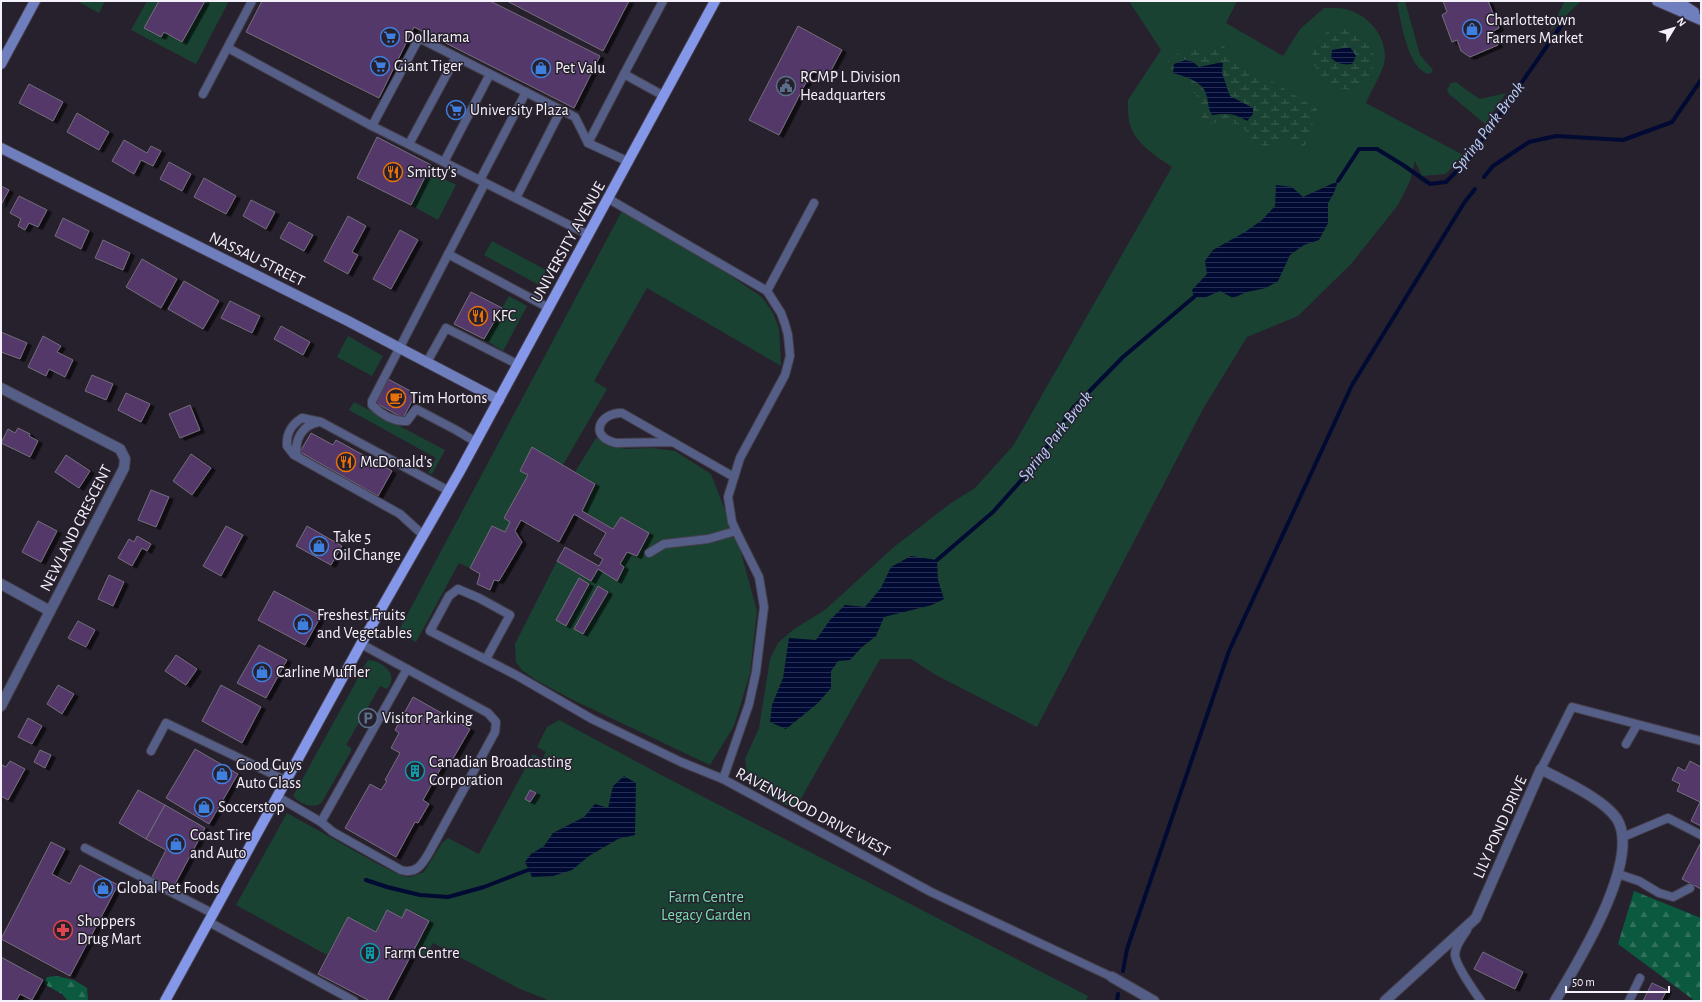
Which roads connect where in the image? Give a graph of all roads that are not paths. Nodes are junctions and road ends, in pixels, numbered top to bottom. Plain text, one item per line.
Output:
1 (35, 1) edge
2 (252, 1) edge
3 (663, 1) edge
4 (715, 1) edge
5 (1657, 1) edge
6 (1676, 1) edge
7 (1663, 3) edge
8 (1701, 16) edge
9 (1701, 20) edge
10 (228, 48) junction
11 (456, 57) junction
12 (1, 64) edge
13 (490, 74) junction
14 (624, 74) junction
15 (526, 92) junction
16 (203, 94) dead end
17 (664, 96) junction
18 (561, 110) junction
19 (372, 126) junction
20 (588, 143) junction
21 (409, 144) junction
22 (1, 148) edge
23 (444, 162) junction
24 (629, 162) junction
25 (483, 182) junction
26 (516, 198) junction
27 (609, 199) junction
28 (814, 203) dead end
29 (589, 235) junction
30 (448, 254) junction
31 (767, 291) junction
32 (549, 308) junction
33 (399, 348) junction
34 (427, 362) junction
35 (517, 364) junction
36 (1, 388) edge
37 (499, 400) junction
38 (476, 442) junction
39 (674, 442) junction
40 (734, 477) junction
41 (449, 491) junction
42 (736, 531) junction
43 (423, 535) junction
44 (648, 553) dead end
45 (1, 584) edge
46 (50, 611) junction
47 (361, 644) junction
48 (486, 659) junction
49 (408, 669) junction
50 (1, 706) edge
51 (1637, 725) junction
52 (1701, 742) edge
53 (1626, 744) dead end
54 (151, 751) dead end
55 (1541, 769) junction
56 (723, 779) junction
57 (287, 782) junction
58 (278, 797) junction
59 (321, 822) junction
60 (1701, 835) edge
61 (1623, 837) junction
62 (85, 848) dead end
63 (1618, 874) junction
64 (1690, 888) dead end
65 (211, 918) junction
66 (1476, 918) junction
67 (1112, 977) joint
68 (1640, 978) dead end
69 (166, 1001) edge
70 (354, 1001) edge
71 (1154, 1001) edge
72 (1385, 1001) edge
73 (1481, 1001) edge
74 (1555, 1001) edge
75 (1629, 1001) edge

1 - 12 street
2 - 10 lane
3 - 14 lane
4 - 17 main road, UNIVERSITY AVENUE
5 - 7 street
6 - 8 street
7 - 9 street
10 - 16 lane
10 - 19 lane
11 - 13 lane
11 - 19 lane
11 - 21 lane
13 - 15 lane
13 - 23 lane
14 - 17 lane
14 - 20 lane
15 - 18 lane
15 - 25 lane
17 - 24 main road, UNIVERSITY AVENUE
18 - 20 lane
18 - 26 lane
19 - 21 lane
20 - 24 lane
21 - 23 lane
22 - 33 street, NASSAU STREET
23 - 25 lane
24 - 27 main road, UNIVERSITY AVENUE
25 - 26 lane
25 - 30 lane
26 - 29 lane
27 - 29 main road, UNIVERSITY AVENUE
27 - 31 lane, RAVENWOOD DRIVE WEST
28 - 31 lane
29 - 32 main road, UNIVERSITY AVENUE
30 - 32 lane
30 - 33 lane
31 - 40 lane, RAVENWOOD DRIVE WEST
32 - 35 main road, UNIVERSITY AVENUE
33 - 34 street, NASSAU STREET
33 - 38 lane
34 - 35 lane
34 - 37 street, NASSAU STREET
35 - 37 main road, UNIVERSITY AVENUE
36 - 46 street, NEWLAND CRESCENT
37 - 38 main road, UNIVERSITY AVENUE
38 - 41 main road, UNIVERSITY AVENUE
39 - 39 lane
39 - 40 lane
40 - 42 lane, RAVENWOOD DRIVE WEST
41 - 43 main road, UNIVERSITY AVENUE
41 - 43 lane
42 - 44 lane
42 - 56 lane, RAVENWOOD DRIVE WEST
43 - 47 main road, UNIVERSITY AVENUE
45 - 46 street, NEWLAND CRESCENT
46 - 50 street, NEWLAND CRESCENT
47 - 49 lane
47 - 57 main road, UNIVERSITY AVENUE
48 - 48 lane
48 - 56 lane
49 - 59 lane
49 - 59 lane
51 - 52 lane
51 - 53 lane
51 - 55 lane
54 - 57 lane
55 - 61 street, LILY POND DRIVE
55 - 66 street, LILY POND DRIVE
56 - 67 lane, RAVENWOOD DRIVE WEST
57 - 58 main road, UNIVERSITY AVENUE
58 - 59 lane
58 - 65 main road, UNIVERSITY AVENUE
60 - 61 lane
61 - 63 street, LILY POND DRIVE
62 - 65 lane
63 - 64 lane
63 - 74 street, LILY POND DRIVE
65 - 69 main road, UNIVERSITY AVENUE
65 - 70 lane
66 - 72 street, LILY POND DRIVE
66 - 73 lane
67 - 71 street
68 - 75 lane

